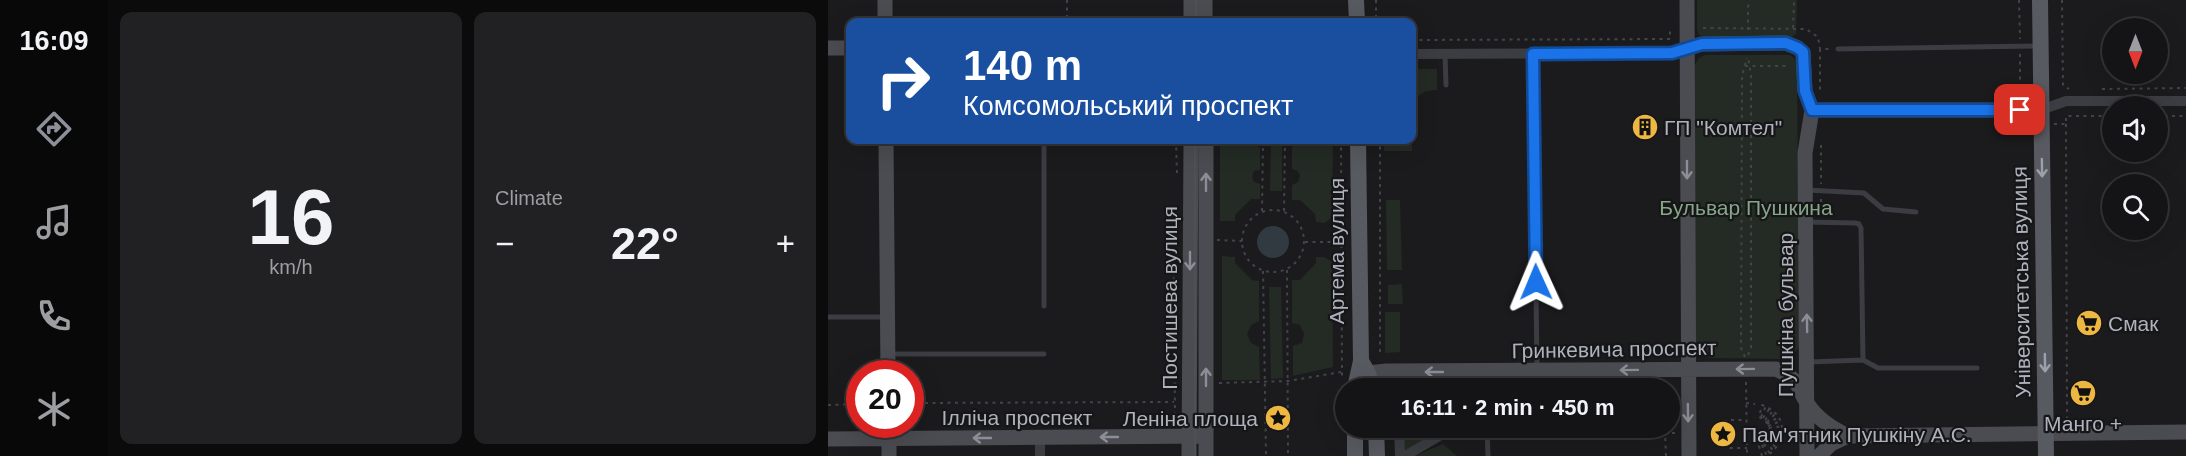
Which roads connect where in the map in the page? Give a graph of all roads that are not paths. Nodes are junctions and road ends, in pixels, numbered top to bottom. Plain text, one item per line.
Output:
1 (885, 0) edge
2 (1191, 0) edge
3 (1205, 0) edge
4 (1356, 0) edge
5 (1687, 0) edge
6 (2040, 0) edge
7 (885, 18) edge
8 (1191, 18) edge
9 (1205, 18) edge
10 (1357, 18) edge
11 (2041, 46) junction
12 (828, 48) edge
13 (846, 48) edge
14 (1687, 48) junction
15 (1838, 49) road end
16 (1416, 54) edge
17 (1445, 54) junction
18 (1533, 54) junction
19 (1446, 84) dead end
20 (2186, 101) edge
21 (1812, 110) junction
22 (2041, 110) junction
23 (886, 144) edge
24 (1044, 144) edge
25 (1191, 144) edge
26 (1206, 144) edge
27 (1358, 144) edge
28 (1805, 190) junction
29 (1916, 212) dead end
30 (1805, 222) junction
31 (1044, 306) dead end
32 (828, 317) edge
33 (887, 318) junction
34 (887, 354) junction
35 (1044, 354) dead end
36 (887, 360) edge
37 (1863, 360) junction
38 (1807, 362) junction
39 (1977, 368) dead end
40 (1688, 370) junction
41 (1537, 371) junction
42 (1486, 372) junction
43 (1367, 374) edge
44 (1486, 378) edge
45 (1807, 403) junction
46 (924, 432) edge
47 (2186, 432) edge
48 (2045, 434) junction
49 (1182, 436) junction
50 (1206, 436) junction
51 (1848, 436) junction
52 (846, 437) edge
53 (1040, 437) junction
54 (889, 438) edge
55 (1351, 438) edge
56 (1376, 438) edge
57 (1399, 438) edge
58 (1436, 438) edge
59 (1487, 438) edge
60 (828, 439) edge
61 (889, 456) edge
62 (1040, 456) edge
63 (1189, 456) edge
64 (1206, 456) edge
65 (1355, 456) edge
66 (1377, 456) edge
67 (1400, 456) edge
68 (1405, 456) edge
69 (1488, 456) edge
70 (1689, 456) edge
71 (1807, 456) edge
72 (1819, 456) edge
73 (2046, 456) edge

1 - 7 street
2 - 8 street
3 - 9 street
4 - 10 main road
5 - 14 street
6 - 11 main road, Університетська вулиця
11 - 15 lane
11 - 22 main road, Університетська вулиця
12 - 13 street
14 - 18 street
14 - 21 street, Пушкіна бульвар
14 -> 40 street
16 - 17 street
17 - 18 street
17 - 19 lane
18 - 41 lane
20 - 22 street
21 - 22 street
21 - 28 street, Пушкіна бульвар
22 -> 48 main road, Університетська вулиця
23 - 33 street
24 - 31 lane
25 -> 49 street, Постишева вулиця
50 -> 26 street, Постишева вулиця
27 - 43 main road, Артема вулиця
28 - 29 lane
28 - 30 street, Пушкіна бульвар
30 - 37 lane
38 -> 30 street, Пушкіна бульвар
32 - 33 lane
33 - 34 street
34 - 35 lane
34 - 36 street
37 - 38 lane
37 - 39 lane
38 - 45 street, Пушкіна бульвар
40 -> 41 street, Гринкевича проспект
45 -> 40 street, Гринкевича проспект
40 -> 70 street
41 - 42 street, Гринкевича проспект
42 -> 43 street, Гринкевича проспект
42 - 44 lane
45 - 51 street, Гринкевича проспект
45 - 71 street, Пушкіна бульвар
53 -> 46 street, Ілліча проспект
47 - 48 street
48 - 51 street
48 - 73 main road, Університетська вулиця
49 - 50 street, Ілліча проспект
49 -> 53 street, Ілліча проспект
49 - 63 street, Постишева вулиця
50 - 64 street, Постишева вулиця
51 - 72 street
52 - 60 street, Ілліча проспект
53 - 62 street
54 - 61 street
55 - 65 main road
56 - 66 main road
57 - 67 street
58 - 68 street
59 - 69 lane

